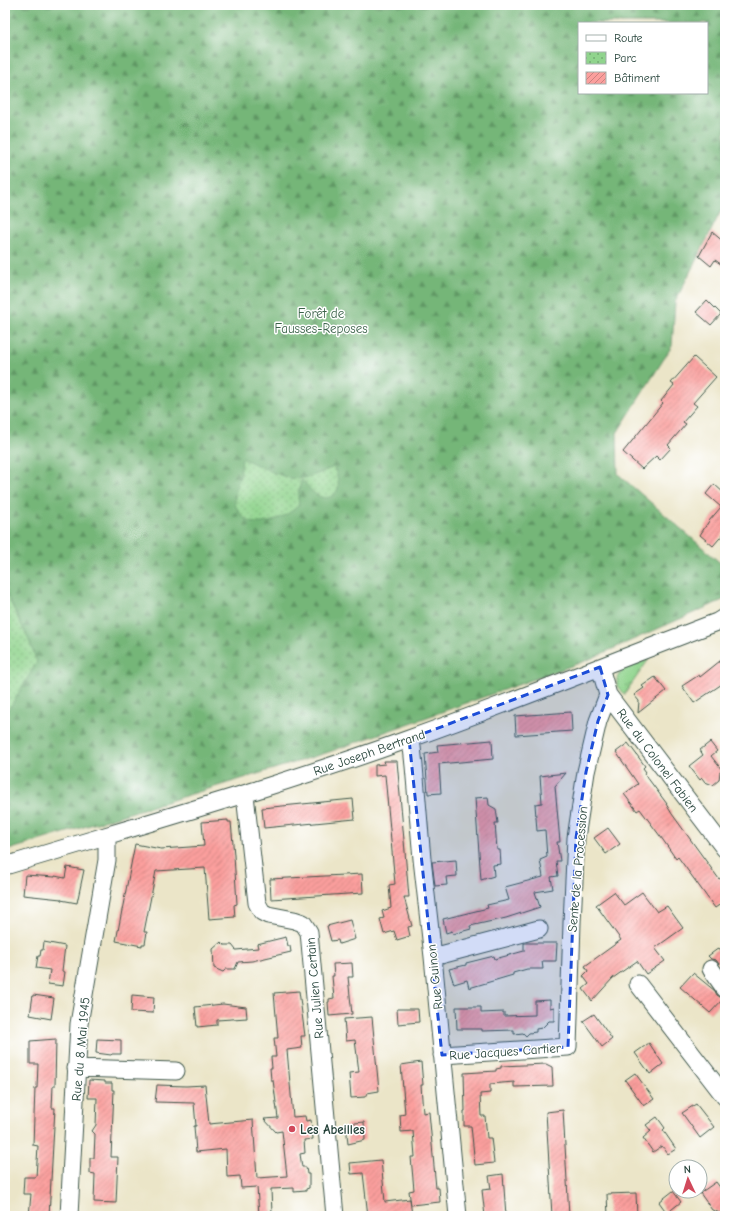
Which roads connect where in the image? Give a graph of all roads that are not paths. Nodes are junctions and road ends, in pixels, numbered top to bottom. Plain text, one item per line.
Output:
1 (725, 617) edge
2 (600, 667) junction
3 (608, 694) junction
4 (410, 739) junction
5 (245, 794) junction
6 (107, 836) junction
7 (725, 849) edge
8 (5, 866) edge
9 (539, 929) dead end
10 (433, 957) junction
11 (711, 969) dead end
12 (638, 984) dead end
13 (725, 989) edge
14 (568, 1047) joint
15 (442, 1055) junction
16 (76, 1068) junction
17 (176, 1071) dead end
18 (725, 1097) edge
19 (69, 1216) edge
20 (335, 1216) edge
21 (458, 1216) edge

1 - 2 street, Rue Joseph Bertrand
2 - 3 street, Rue du Colonel Fabien
2 - 4 street, Rue Joseph Bertrand
3 - 7 street, Rue du Colonel Fabien
3 - 14 street, Sente de la Procession
4 - 5 street, Rue Joseph Bertrand
4 - 10 street, Rue Guinon
5 - 6 street, Rue Joseph Bertrand
5 - 20 street, Rue Julien Certain
6 - 8 street, Rue Joseph Bertrand
6 - 16 street, Rue du 8 Mai 1945
9 - 10 street
10 - 15 street, Rue Guinon
11 - 13 street
12 - 18 street
14 - 15 street, Rue Jacques Cartier
15 - 21 street, Rue Guinon
16 - 17 street
16 - 19 street, Rue du 8 Mai 1945

